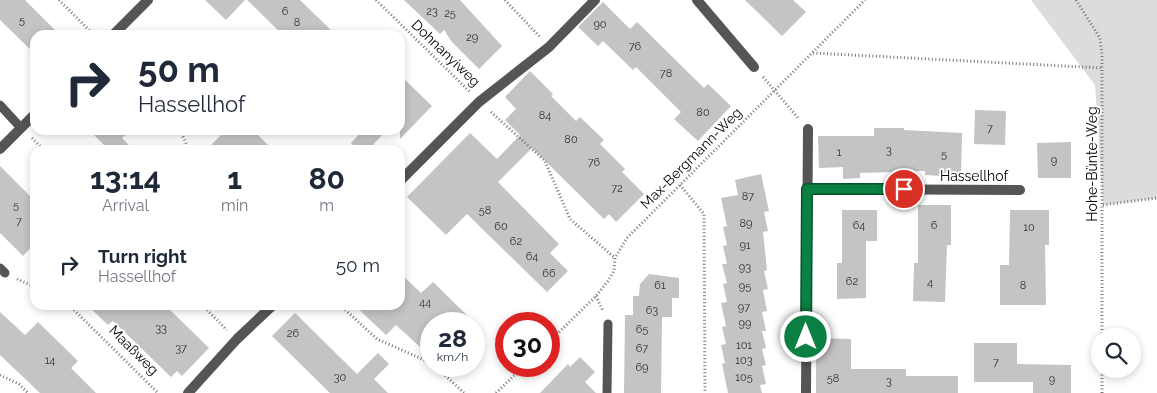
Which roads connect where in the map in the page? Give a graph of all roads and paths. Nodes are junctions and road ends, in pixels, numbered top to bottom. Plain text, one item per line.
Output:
1 (59, 0) edge
2 (148, 0) edge
3 (376, 0) edge
4 (505, 0) edge
5 (595, 0) edge
6 (697, 0) edge
7 (865, 0) edge
8 (1076, 0) edge
9 (89, 30) edge
10 (118, 30) edge
11 (550, 47) junction
12 (813, 53) junction
13 (754, 67) joint
14 (1103, 68) junction
15 (775, 91) junction
16 (480, 102) junction
17 (0, 106) edge
18 (30, 119) edge
19 (21, 128) junction
20 (808, 129) joint
21 (0, 149) edge
22 (405, 176) edge
23 (680, 186) junction
24 (807, 189) junction
25 (1020, 190) dead end
26 (1157, 198) edge
27 (1103, 205) junction
28 (615, 258) junction
29 (3, 270) edge
30 (30, 284) edge
31 (74, 310) edge
32 (207, 310) edge
33 (268, 310) edge
34 (345, 310) edge
35 (608, 324) dead end
36 (1102, 328) edge
37 (560, 331) edge
38 (237, 339) junction
39 (420, 358) edge
40 (0, 375) edge
41 (447, 377) edge
42 (513, 377) edge
43 (1102, 378) edge
44 (28, 393) edge
45 (158, 393) edge
46 (188, 393) edge
47 (464, 393) edge
48 (496, 393) edge
49 (607, 393) edge
50 (705, 393) edge
51 (806, 393) edge
52 (1102, 393) edge

1 - 9 path
2 - 10 street
3 - 16 path, Dohnanyiweg
4 - 11 path
5 - 11 street
6 - 13 street
7 - 12 path, Max-Bergmann-Weg
8 - 14 path, Hohe-Bünte-Weg
11 - 16 street
12 - 14 path
12 - 15 path, Max-Bergmann-Weg
13 - 15 path
14 - 27 path, Hohe-Bünte-Weg
15 - 20 path
15 - 23 path, Max-Bergmann-Weg
16 - 22 street
16 - 28 path, Dohnanyiweg
17 - 19 lane
18 - 19 street
19 - 21 street
20 - 24 street
23 - 28 path, Max-Bergmann-Weg
23 - 50 path
24 - 25 street, Hassellhof
24 - 51 street
26 - 27 path
27 - 36 path, Hohe-Bünte-Weg
28 - 37 path, Max-Bergmann-Weg
29 - 30 path
31 - 45 path, Maaßweg
32 - 38 path
33 - 38 street
34 - 39 path
35 - 49 lane
38 - 46 street
40 - 44 path
41 - 47 path
42 - 48 path
43 - 52 path

